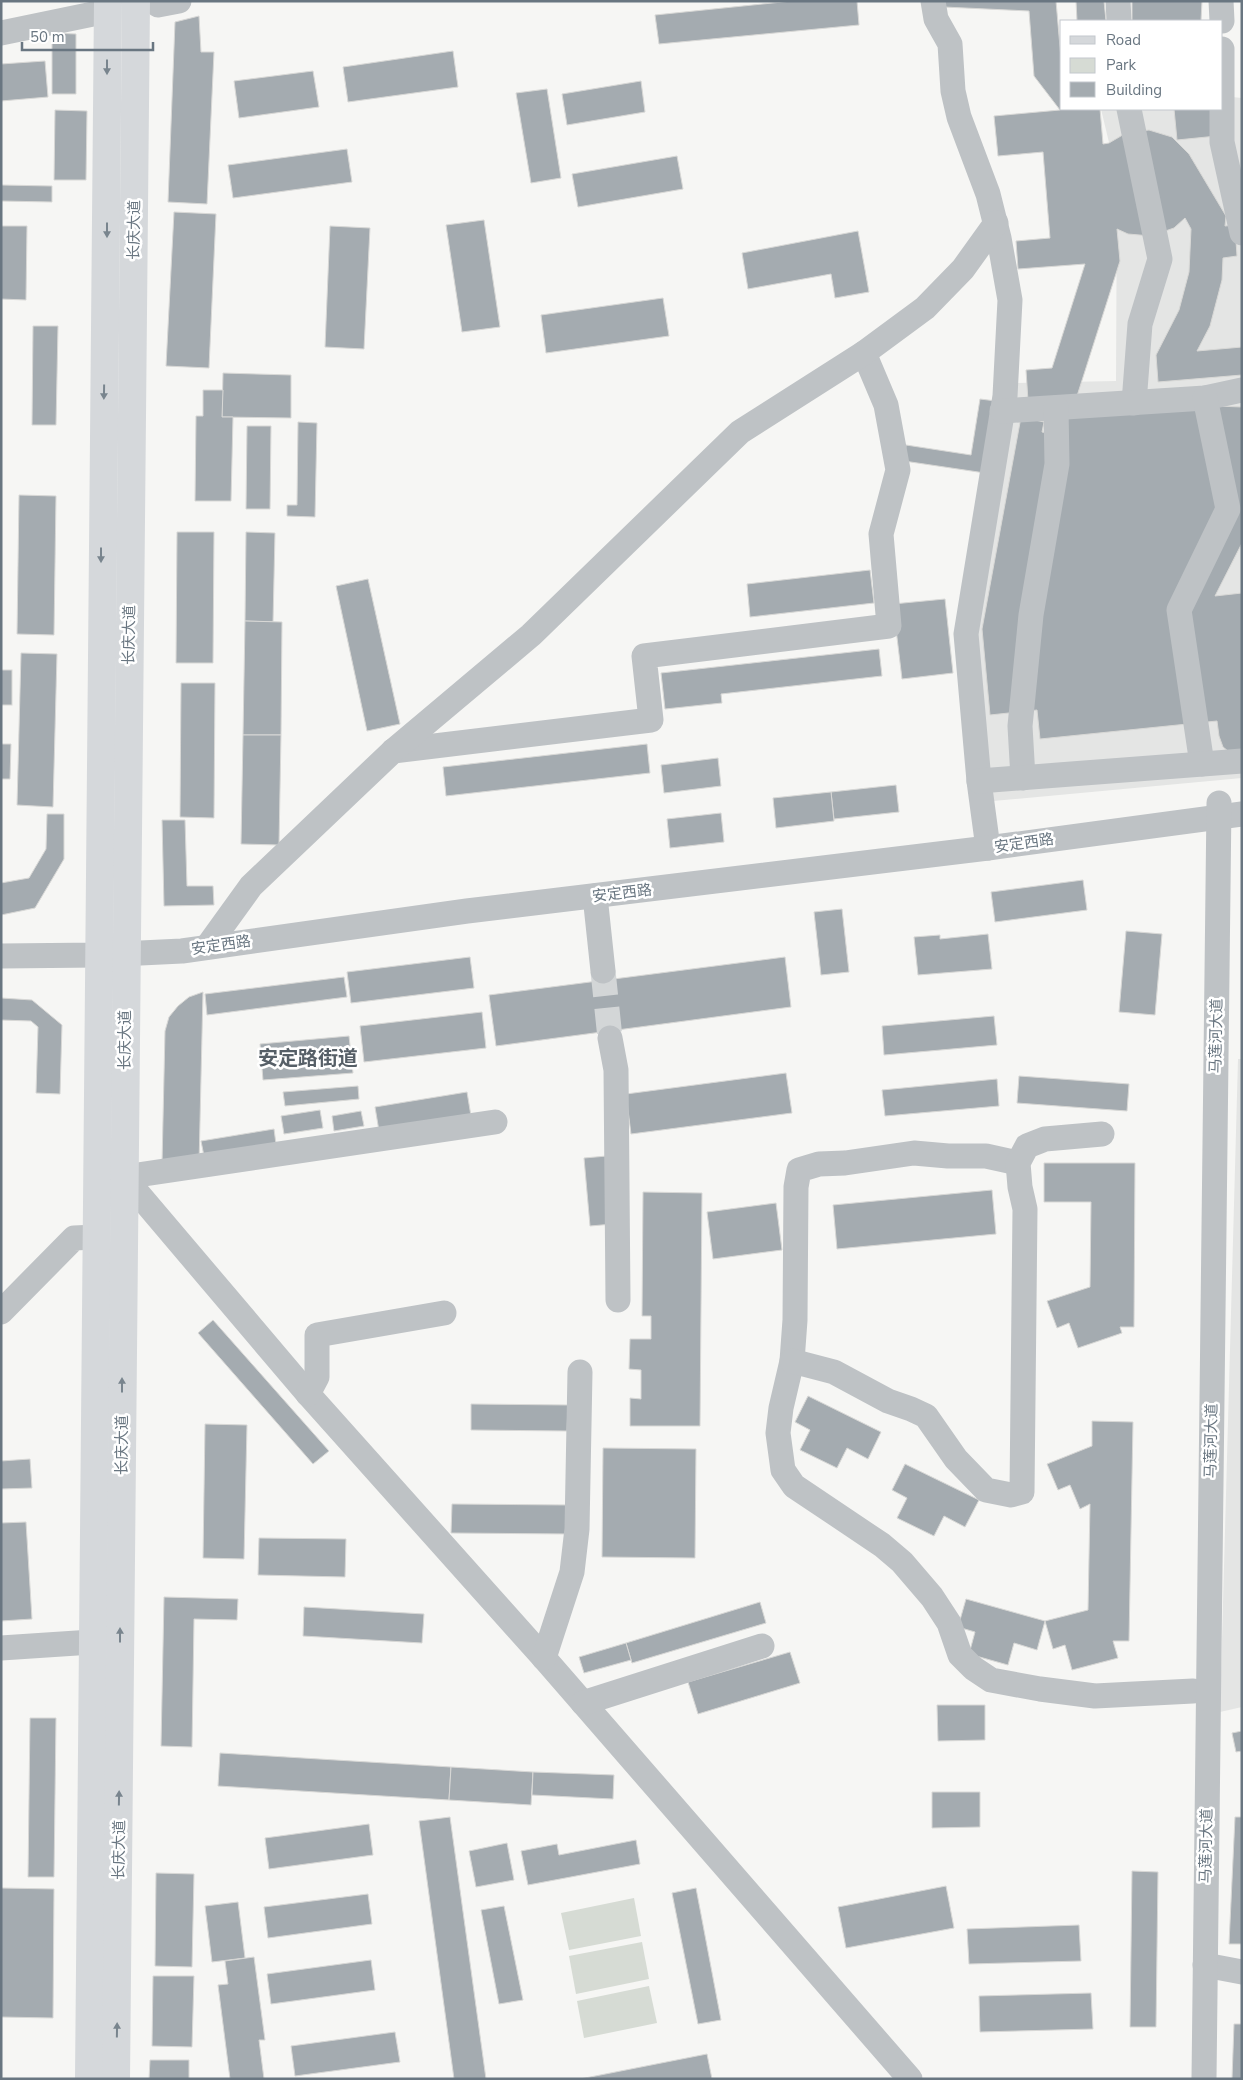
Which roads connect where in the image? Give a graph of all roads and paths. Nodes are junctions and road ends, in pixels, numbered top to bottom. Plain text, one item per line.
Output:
1 (933, 1) edge
2 (1118, 1) edge
3 (1221, 1) edge
4 (158, 3) edge
5 (100, 8) edge
6 (1119, 20) edge
7 (1222, 20) edge
8 (1, 33) edge
9 (1128, 110) edge
10 (1222, 110) edge
11 (996, 222) junction
12 (1242, 234) edge
13 (864, 353) junction
14 (1242, 390) edge
15 (1205, 398) junction
16 (1134, 402) junction
17 (1056, 408) junction
18 (1002, 411) junction
19 (394, 751) junction
20 (1242, 761) edge
21 (1202, 764) junction
22 (1023, 778) junction
23 (979, 781) junction
24 (1221, 809) edge
25 (987, 842) junction
26 (595, 896) junction
27 (212, 940) junction
28 (1, 942) edge
29 (127, 947) junction
30 (99, 948) junction
31 (1, 956) edge
32 (603, 971) tunnel mouth
33 (610, 1038) tunnel mouth
34 (495, 1122) dead end
35 (1102, 1134) dead end
36 (1018, 1162) junction
37 (124, 1177) junction
38 (96, 1237) junction
39 (618, 1300) dead end
40 (1, 1312) edge
41 (444, 1313) dead end
42 (792, 1361) junction
43 (580, 1372) dead end
44 (308, 1394) junction
45 (92, 1642) junction
46 (762, 1646) dead end
47 (1, 1648) edge
48 (544, 1658) junction
49 (1193, 1691) junction
50 (583, 1703) junction
51 (1205, 1965) junction
52 (1242, 1972) edge
53 (88, 2079) edge
54 (116, 2079) edge
55 (910, 2079) edge
56 (1188, 2079) edge
57 (1204, 2079) edge

1 - 11 street
2 - 6 street
3 - 7 street
4 - 29 main road, 长庆大道
5 - 8 street
5 -> 30 main road, 长庆大道
9 - 16 street
10 - 12 street
11 - 13 street
11 - 18 street
13 - 19 street
13 - 19 street
14 - 15 street
15 - 16 street
15 - 21 street
16 - 17 street
17 - 18 street
17 - 22 street
18 - 23 street
19 - 27 street
20 - 21 street
21 - 22 street
22 - 23 street
23 - 25 street
24 - 25 street, 安定西路
24 - 49 street, 马莲河大道
24 - 51 street, 马莲河大道
25 - 26 street, 安定西路
25 - 27 street, 安定西路
26 - 27 street, 安定西路
26 - 32 street
27 - 29 street, 安定西路
28 - 30 street, 安定西路
29 - 30 street, 安定西路
29 - 37 main road, 长庆大道
30 - 31 street, 安定西路
30 - 38 main road, 长庆大道
33 - 39 street
34 - 37 street
35 - 36 street
36 - 42 street
36 - 42 street
37 - 44 street
54 -> 37 main road, 长庆大道
38 - 40 street
38 - 45 main road, 长庆大道
41 - 44 street
42 - 49 street
43 - 48 street
44 - 48 street
45 - 47 street
45 - 53 main road, 长庆大道
46 - 50 street
48 - 50 street
49 - 56 street, 马莲河大道
50 - 55 street
51 - 52 street
51 - 57 street, 马莲河大道

